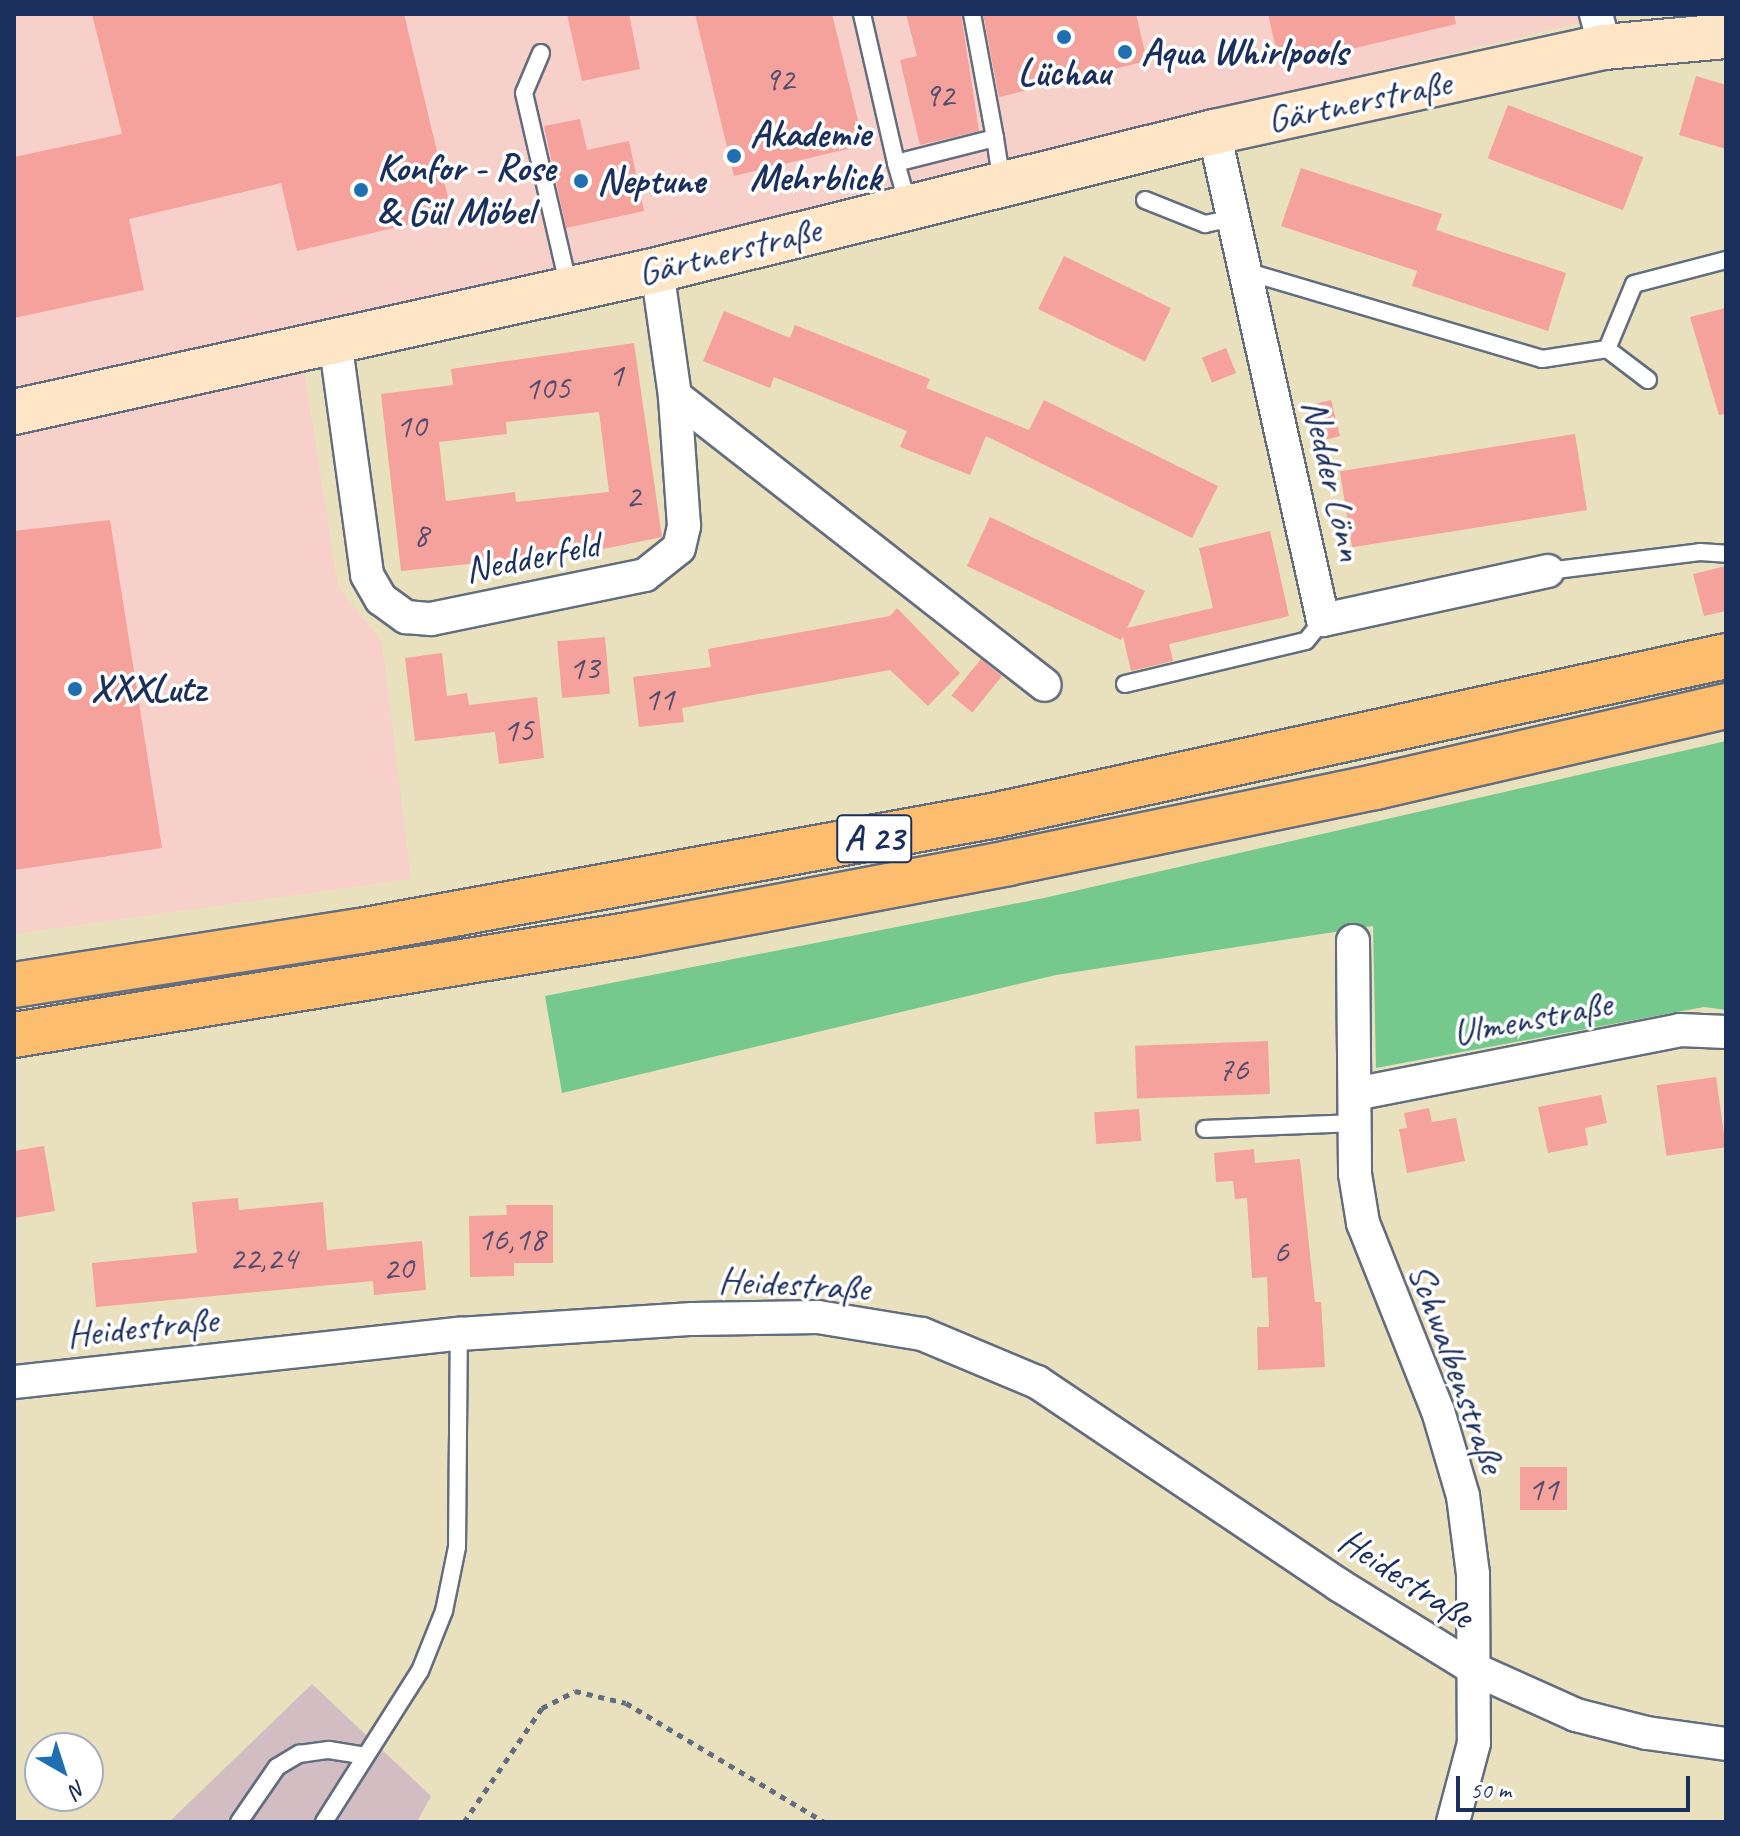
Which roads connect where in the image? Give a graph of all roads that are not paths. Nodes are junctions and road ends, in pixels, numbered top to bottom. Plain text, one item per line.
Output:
1 (862, 14) edge
2 (972, 14) edge
3 (1600, 30) edge
4 (1726, 36) edge
5 (541, 53) dead end
6 (1214, 132) junction
7 (995, 138) junction
8 (896, 163) junction
9 (1002, 184) junction
10 (1145, 200) dead end
11 (909, 208) junction
12 (1233, 218) junction
13 (1726, 260) edge
14 (657, 270) junction
15 (1245, 271) junction
16 (569, 289) junction
17 (335, 340) junction
18 (1607, 349) junction
19 (1648, 380) dead end
20 (675, 396) junction
21 (14, 412) edge
22 (1726, 554) edge
23 (1548, 571) joint
24 (1323, 620) junction
25 (1726, 656) edge
26 (1125, 684) dead end
27 (1045, 685) dead end
28 (1726, 706) edge
29 (1353, 941) dead end
30 (14, 985) edge
31 (1726, 1032) edge
32 (14, 1035) edge
33 (1355, 1108) junction
34 (1205, 1129) dead end
35 (459, 1334) junction
36 (14, 1382) edge
37 (1476, 1670) junction
38 (1726, 1744) edge
39 (366, 1756) junction
40 (239, 1822) edge
41 (324, 1822) edge
42 (1453, 1822) edge

1 - 8 lane
2 - 7 lane
3 - 4 street, Gärtnerstraße
3 - 6 street, Gärtnerstraße
5 - 16 lane
6 - 9 street, Gärtnerstraße
6 - 12 street, Nedder Lönn
7 - 8 lane
7 - 9 lane
8 - 11 lane
9 - 11 street, Gärtnerstraße
10 - 12 lane
11 - 14 street, Gärtnerstraße
12 - 15 street, Nedder Lönn
13 - 18 lane
14 - 16 street, Gärtnerstraße
14 - 20 street, Nedderfeld
15 - 18 lane
15 - 24 street, Nedder Lönn
16 - 17 street, Gärtnerstraße
17 - 20 street, Nedderfeld
17 - 21 street, Gärtnerstraße
18 - 19 lane
20 - 27 street
22 - 23 lane
23 - 24 street, Nedder Lönn
24 - 26 lane
25 - 30 highway, A 23
28 - 32 highway, A 23
29 - 33 street, Schwalbenstraße
31 - 33 street, Ulmenstraße
33 - 34 lane
33 - 37 street, Schwalbenstraße
35 - 36 street, Heidestraße
35 - 37 street, Heidestraße
35 - 39 lane
37 - 38 street, Heidestraße
37 - 42 street, Schwalbenstraße
39 - 40 lane
39 - 41 lane

